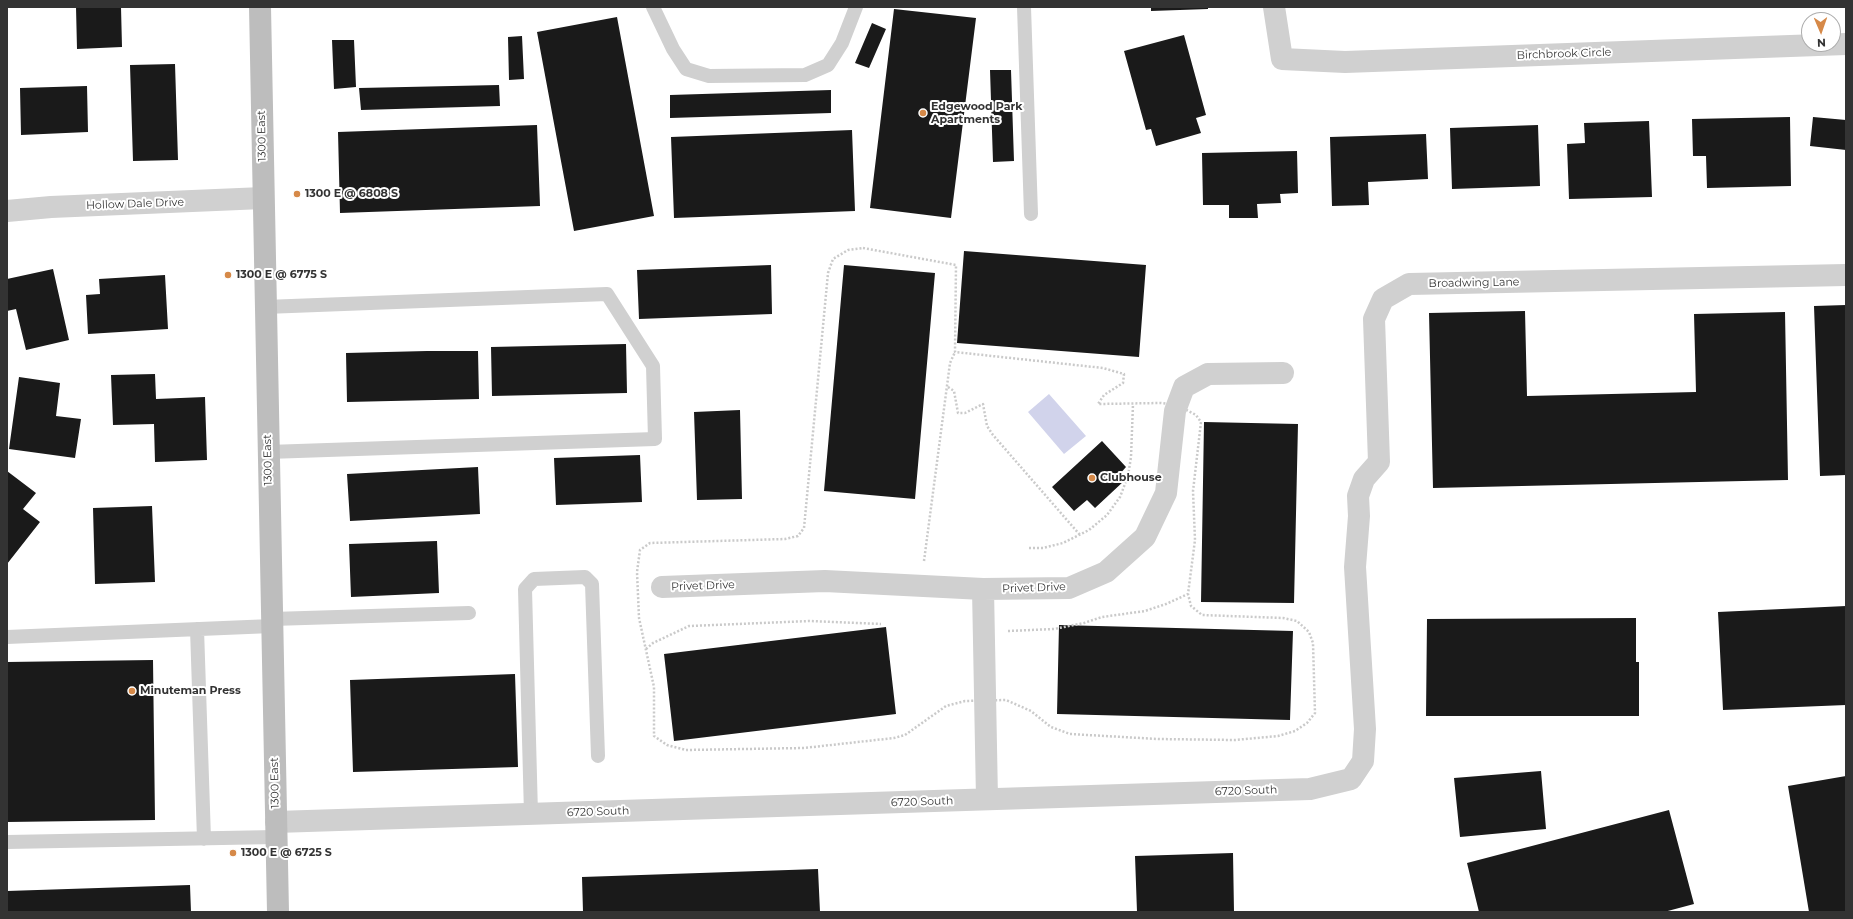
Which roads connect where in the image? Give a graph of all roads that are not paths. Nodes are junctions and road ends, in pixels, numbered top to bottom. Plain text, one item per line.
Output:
1 (260, 7) edge
2 (653, 7) edge
3 (856, 7) edge
4 (1024, 7) edge
5 (1274, 7) edge
6 (1846, 44) edge
7 (263, 198) junction
8 (7, 211) edge
9 (1031, 214) dead end
10 (1846, 275) edge
11 (265, 307) junction
12 (1283, 373) dead end
13 (268, 452) junction
14 (1355, 567) joint
15 (662, 587) dead end
16 (983, 589) junction
17 (469, 613) dead end
18 (272, 622) junction
19 (197, 629) junction
20 (7, 637) edge
21 (598, 756) dead end
22 (987, 800) junction
23 (531, 814) junction
24 (276, 830) junction
25 (204, 840) junction
26 (7, 842) edge
27 (278, 912) edge

1 - 7 main road, 1300 East
2 - 3 lane
4 - 9 lane
5 - 6 street, Birchbrook Circle
7 - 8 street, Hollow Dale Drive
7 - 11 main road, 1300 East
10 - 14 street, Broadwing Lane
11 - 13 main road, 1300 East
11 - 13 lane
12 - 16 street, Privet Drive
13 - 18 main road, 1300 East
14 - 22 street, 6720 South
15 - 16 street, Privet Drive
16 - 22 street
17 - 18 lane
18 - 19 lane
18 - 24 main road, 1300 East
19 - 20 lane
19 - 25 lane
21 - 23 lane
22 - 23 street, 6720 South
23 - 24 street, 6720 South
24 - 25 lane
24 - 27 main road, 1300 East
25 - 26 lane

